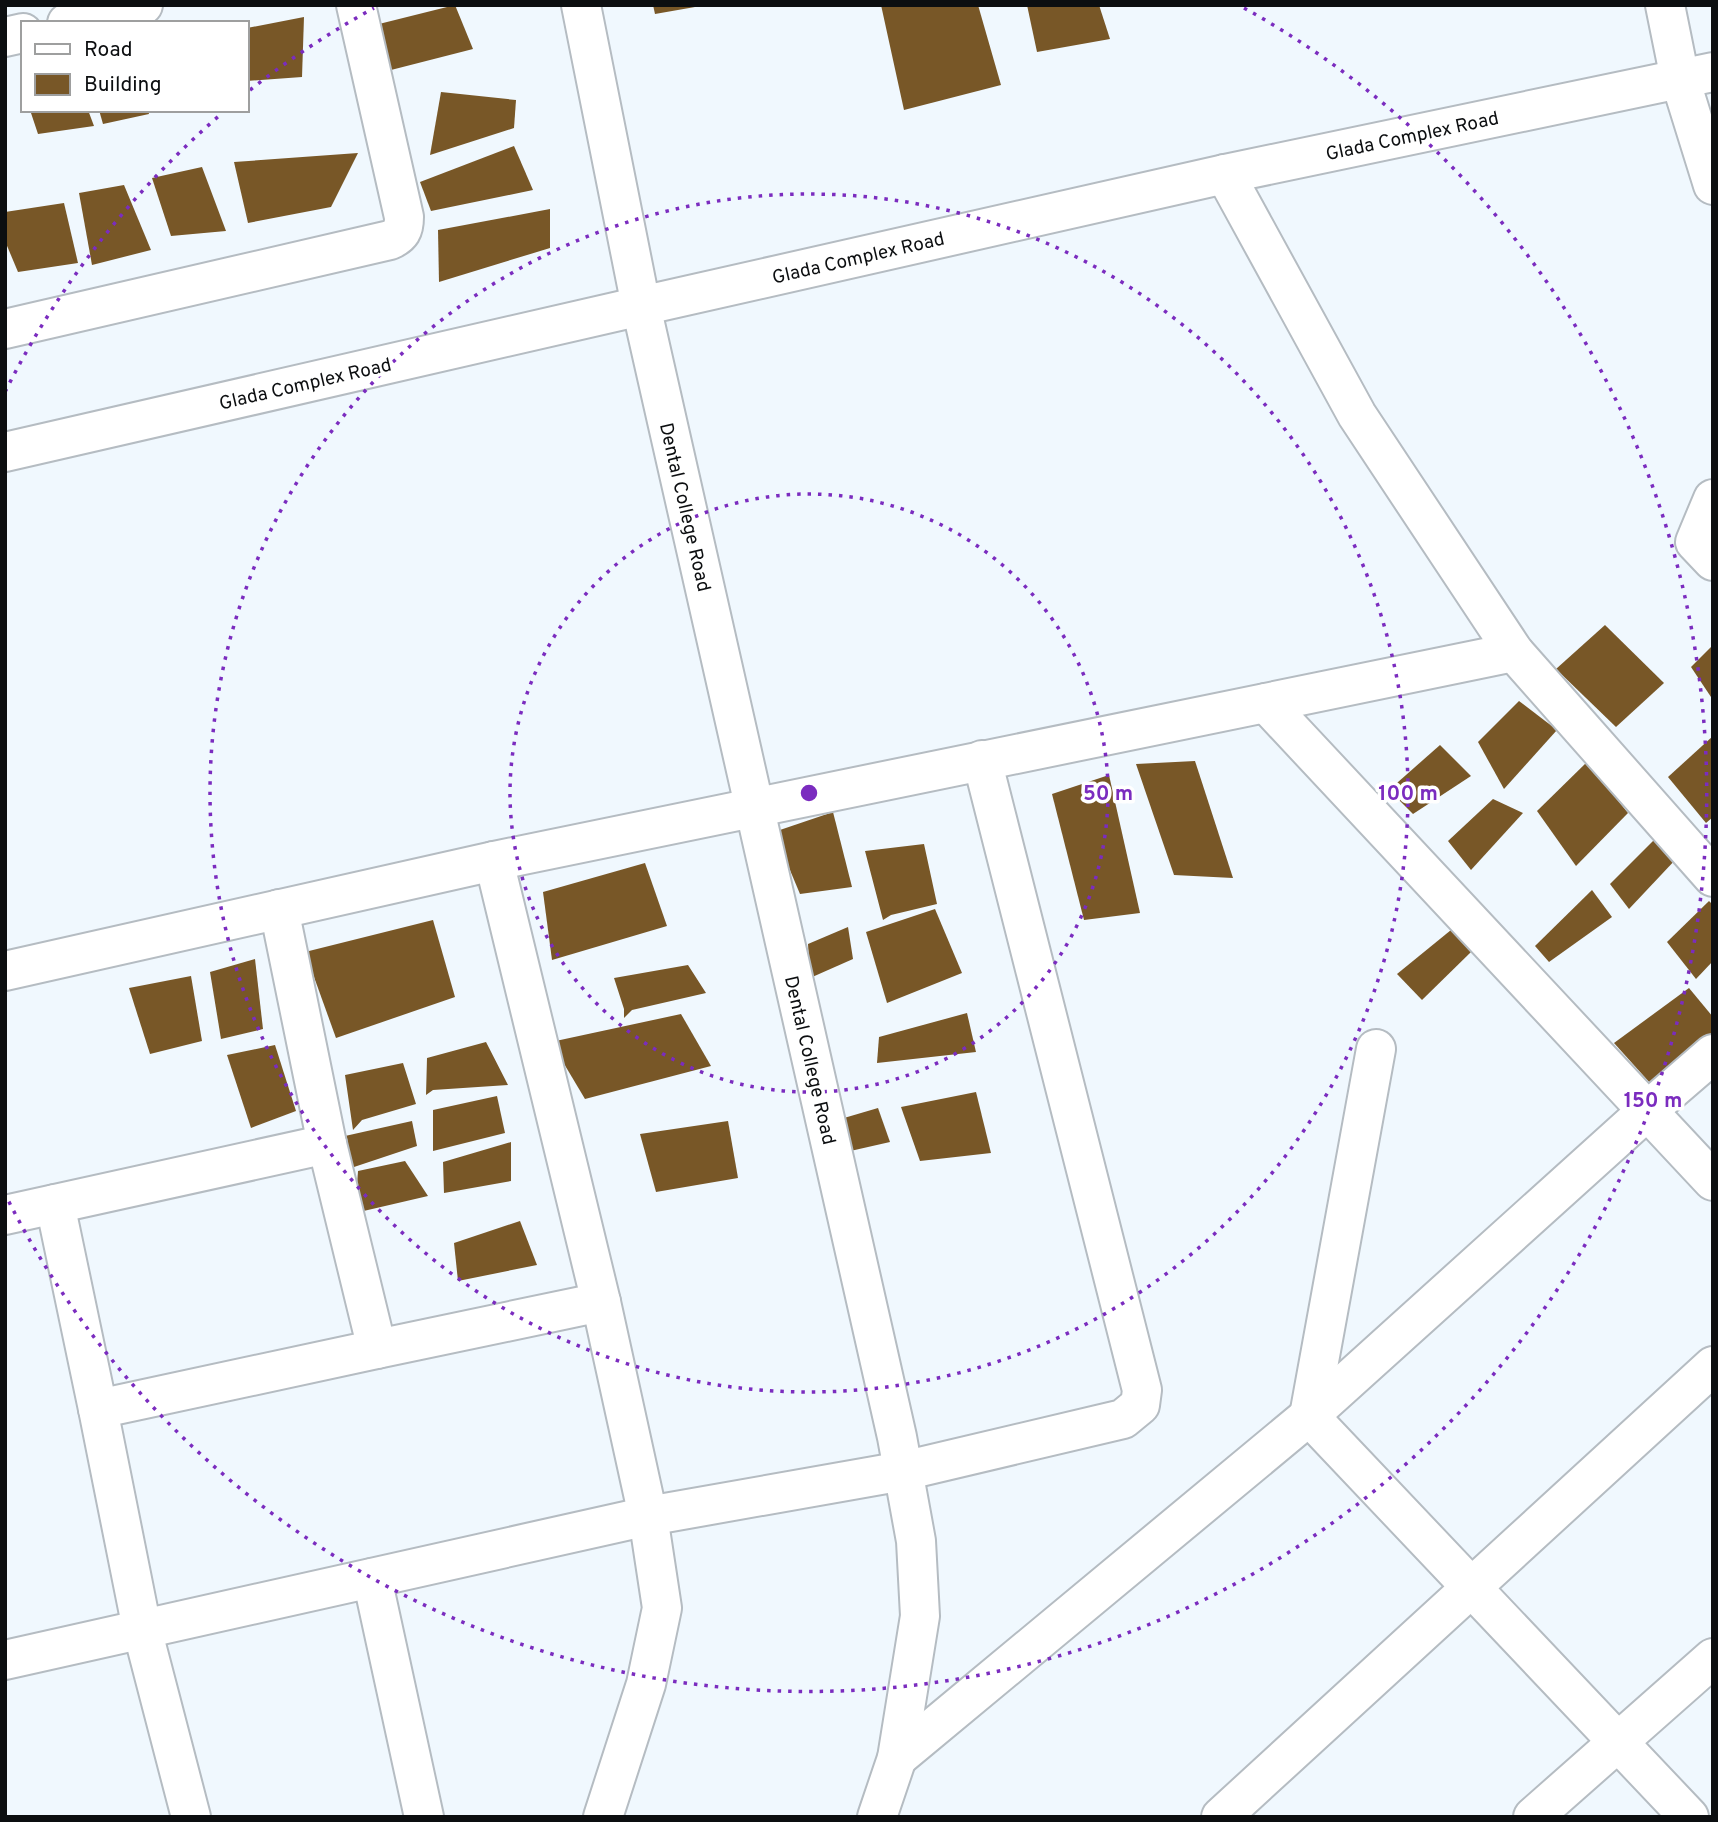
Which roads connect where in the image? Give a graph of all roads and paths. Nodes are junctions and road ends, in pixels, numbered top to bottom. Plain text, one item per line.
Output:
1 (143, 5) edge
2 (356, 5) edge
3 (581, 5) edge
4 (1665, 5) edge
5 (75, 21) edge
6 (1696, 76) edge
7 (1225, 174) junction
8 (1713, 186) edge
9 (641, 306) junction
10 (5, 329) edge
11 (5, 453) edge
12 (1713, 499) edge
13 (1713, 561) edge
14 (1514, 652) junction
15 (1266, 703) junction
16 (982, 760) junction
17 (753, 807) junction
18 (494, 861) junction
19 (1713, 877) edge
20 (279, 909) junction
21 (5, 971) edge
22 (1376, 1049) dead end
23 (1713, 1054) edge
24 (1647, 1111) junction
25 (327, 1144) junction
26 (1713, 1181) edge
27 (55, 1204) junction
28 (5, 1215) edge
29 (601, 1302) junction
30 (377, 1349) junction
31 (1713, 1366) edge
32 (98, 1409) junction
33 (1309, 1416) junction
34 (903, 1471) junction
35 (648, 1516) junction
36 (372, 1578) junction
37 (1471, 1587) junction
38 (142, 1629) junction
39 (1713, 1658) edge
40 (5, 1660) edge
41 (1619, 1742) junction
42 (897, 1758) junction
43 (191, 1817) edge
44 (424, 1817) edge
45 (603, 1817) edge
46 (877, 1817) edge
47 (1220, 1817) edge
48 (1534, 1817) edge
49 (1689, 1817) edge

1 - 5 street
2 - 10 street
3 - 9 street, Dental College Road
4 - 6 street
6 - 7 street, Glada Complex Road
6 - 8 street
7 - 9 street, Glada Complex Road
7 - 14 street
9 - 11 street, Glada Complex Road
9 - 17 street, Dental College Road
12 - 13 street
14 - 15 street
14 - 19 street
15 - 16 street
15 - 24 street
16 - 17 street
16 - 34 street
17 - 18 street
17 - 34 street, Dental College Road
18 - 20 street
18 - 29 street
20 - 21 street
20 - 25 street
22 - 33 street
23 - 24 street
24 - 26 street
24 - 33 street
25 - 27 street
25 - 30 street
27 - 28 street
27 - 32 street
29 - 30 street
29 - 35 street
30 - 32 street
31 - 37 street
32 - 38 street
33 - 37 street
33 - 42 street
34 - 35 street
34 - 42 street, Dental College Road
35 - 36 street
35 - 45 street
36 - 38 street
36 - 44 street
37 - 41 street
37 - 47 street
38 - 40 street
38 - 43 street
39 - 41 street
41 - 48 street
41 - 49 street
42 - 46 street, Dental College Road

